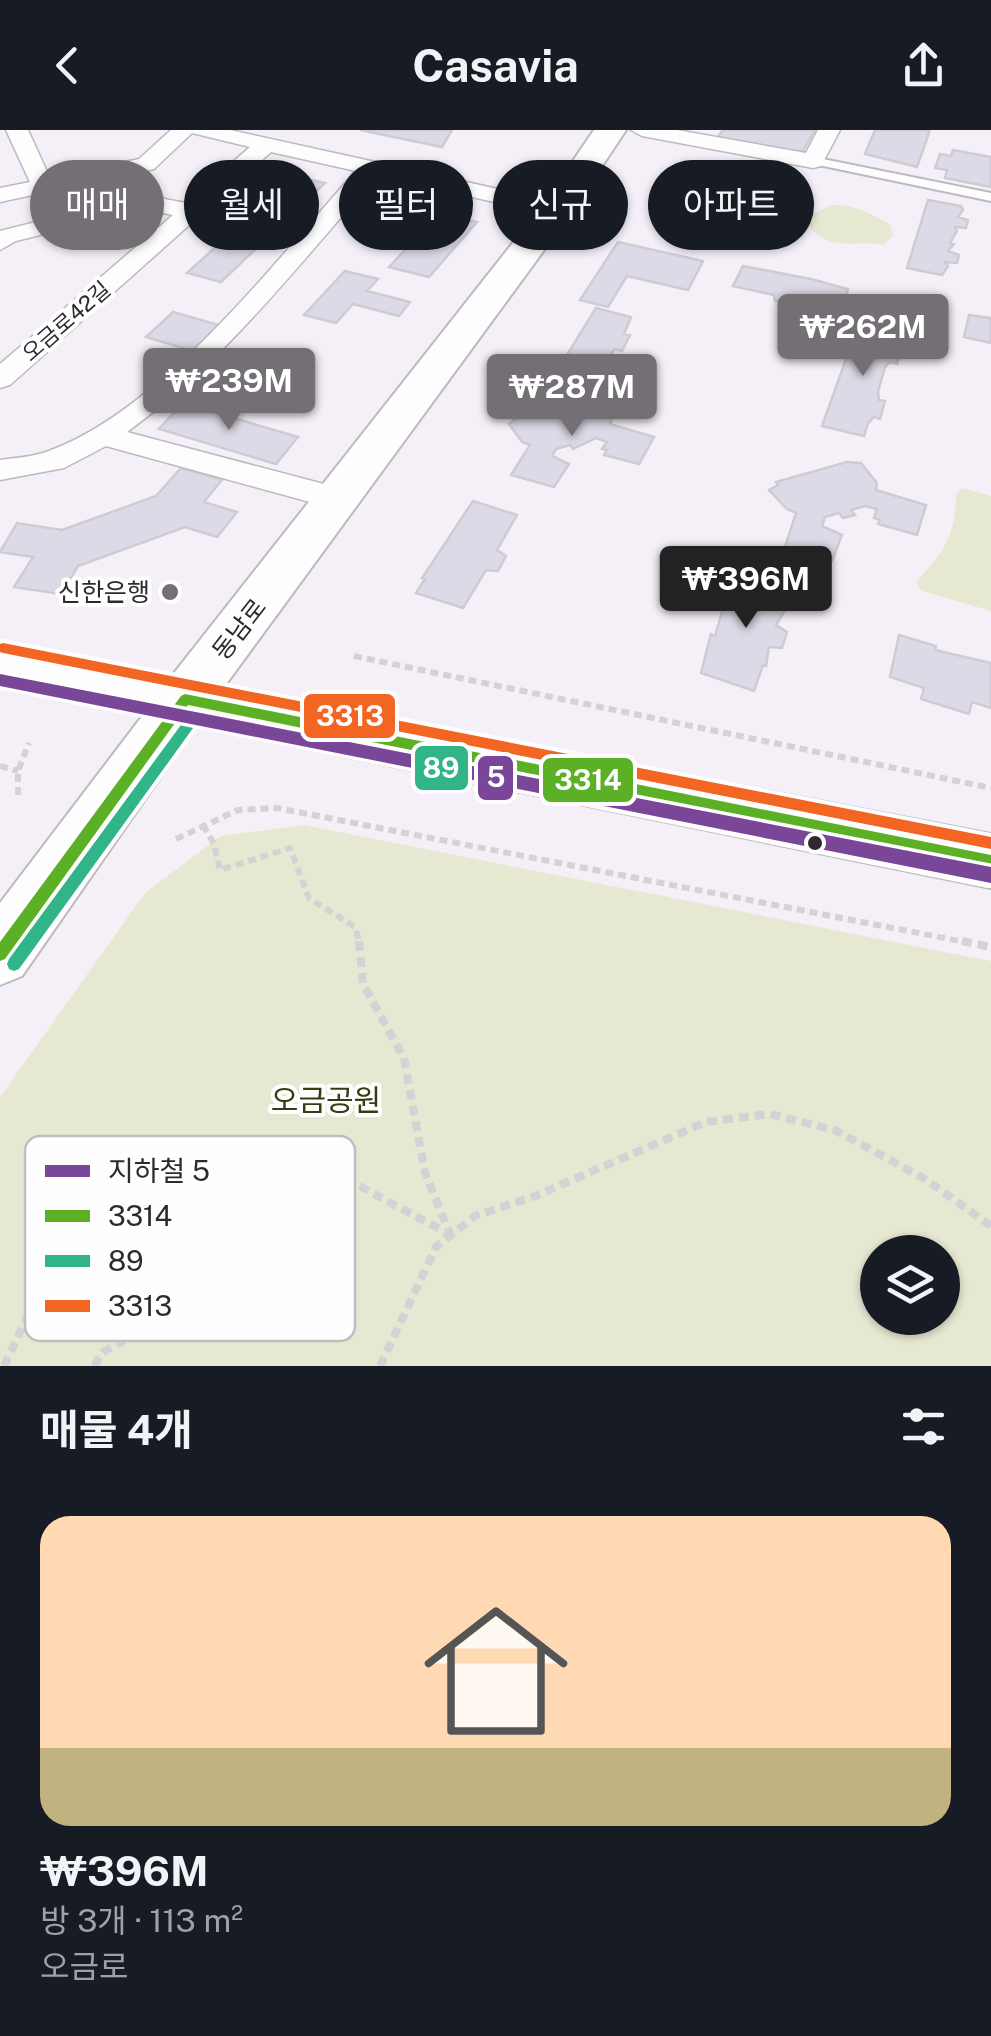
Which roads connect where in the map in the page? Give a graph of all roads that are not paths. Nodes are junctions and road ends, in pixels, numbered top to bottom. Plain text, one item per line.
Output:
1 (17, 130) edge
2 (184, 130) edge
3 (202, 130) edge
4 (610, 130) edge
5 (642, 130) edge
6 (829, 130) edge
7 (710, 136) edge
8 (267, 144) junction
9 (31, 160) edge
10 (150, 160) edge
11 (249, 160) edge
12 (344, 160) edge
13 (590, 160) edge
14 (808, 160) edge
15 (813, 160) edge
16 (814, 161) edge
17 (30, 189) edge
18 (0, 195) edge
19 (991, 196) edge
20 (339, 203) edge
21 (184, 210) edge
22 (184, 216) edge
23 (3, 238) edge
24 (526, 250) edge
25 (0, 378) edge
26 (100, 435) junction
27 (0, 470) edge
28 (339, 500) junction
29 (0, 665) edge
30 (185, 699) junction
31 (991, 862) edge
32 (0, 954) edge

1 - 9 street
2 - 10 street
3 - 8 street
4 - 13 main road, 동남로
5 - 7 street
6 - 15 street
7 - 14 street
8 - 11 street, 오금로42길
8 - 12 street
16 - 19 lane
17 - 18 street
20 - 26 street
21 - 23 street
22 - 25 street, 오금로42길
24 - 28 main road, 동남로
26 - 27 street
26 - 28 street
28 - 30 main road, 동남로
29 - 30 main road
30 - 31 main road
30 - 32 main road, 동남로

